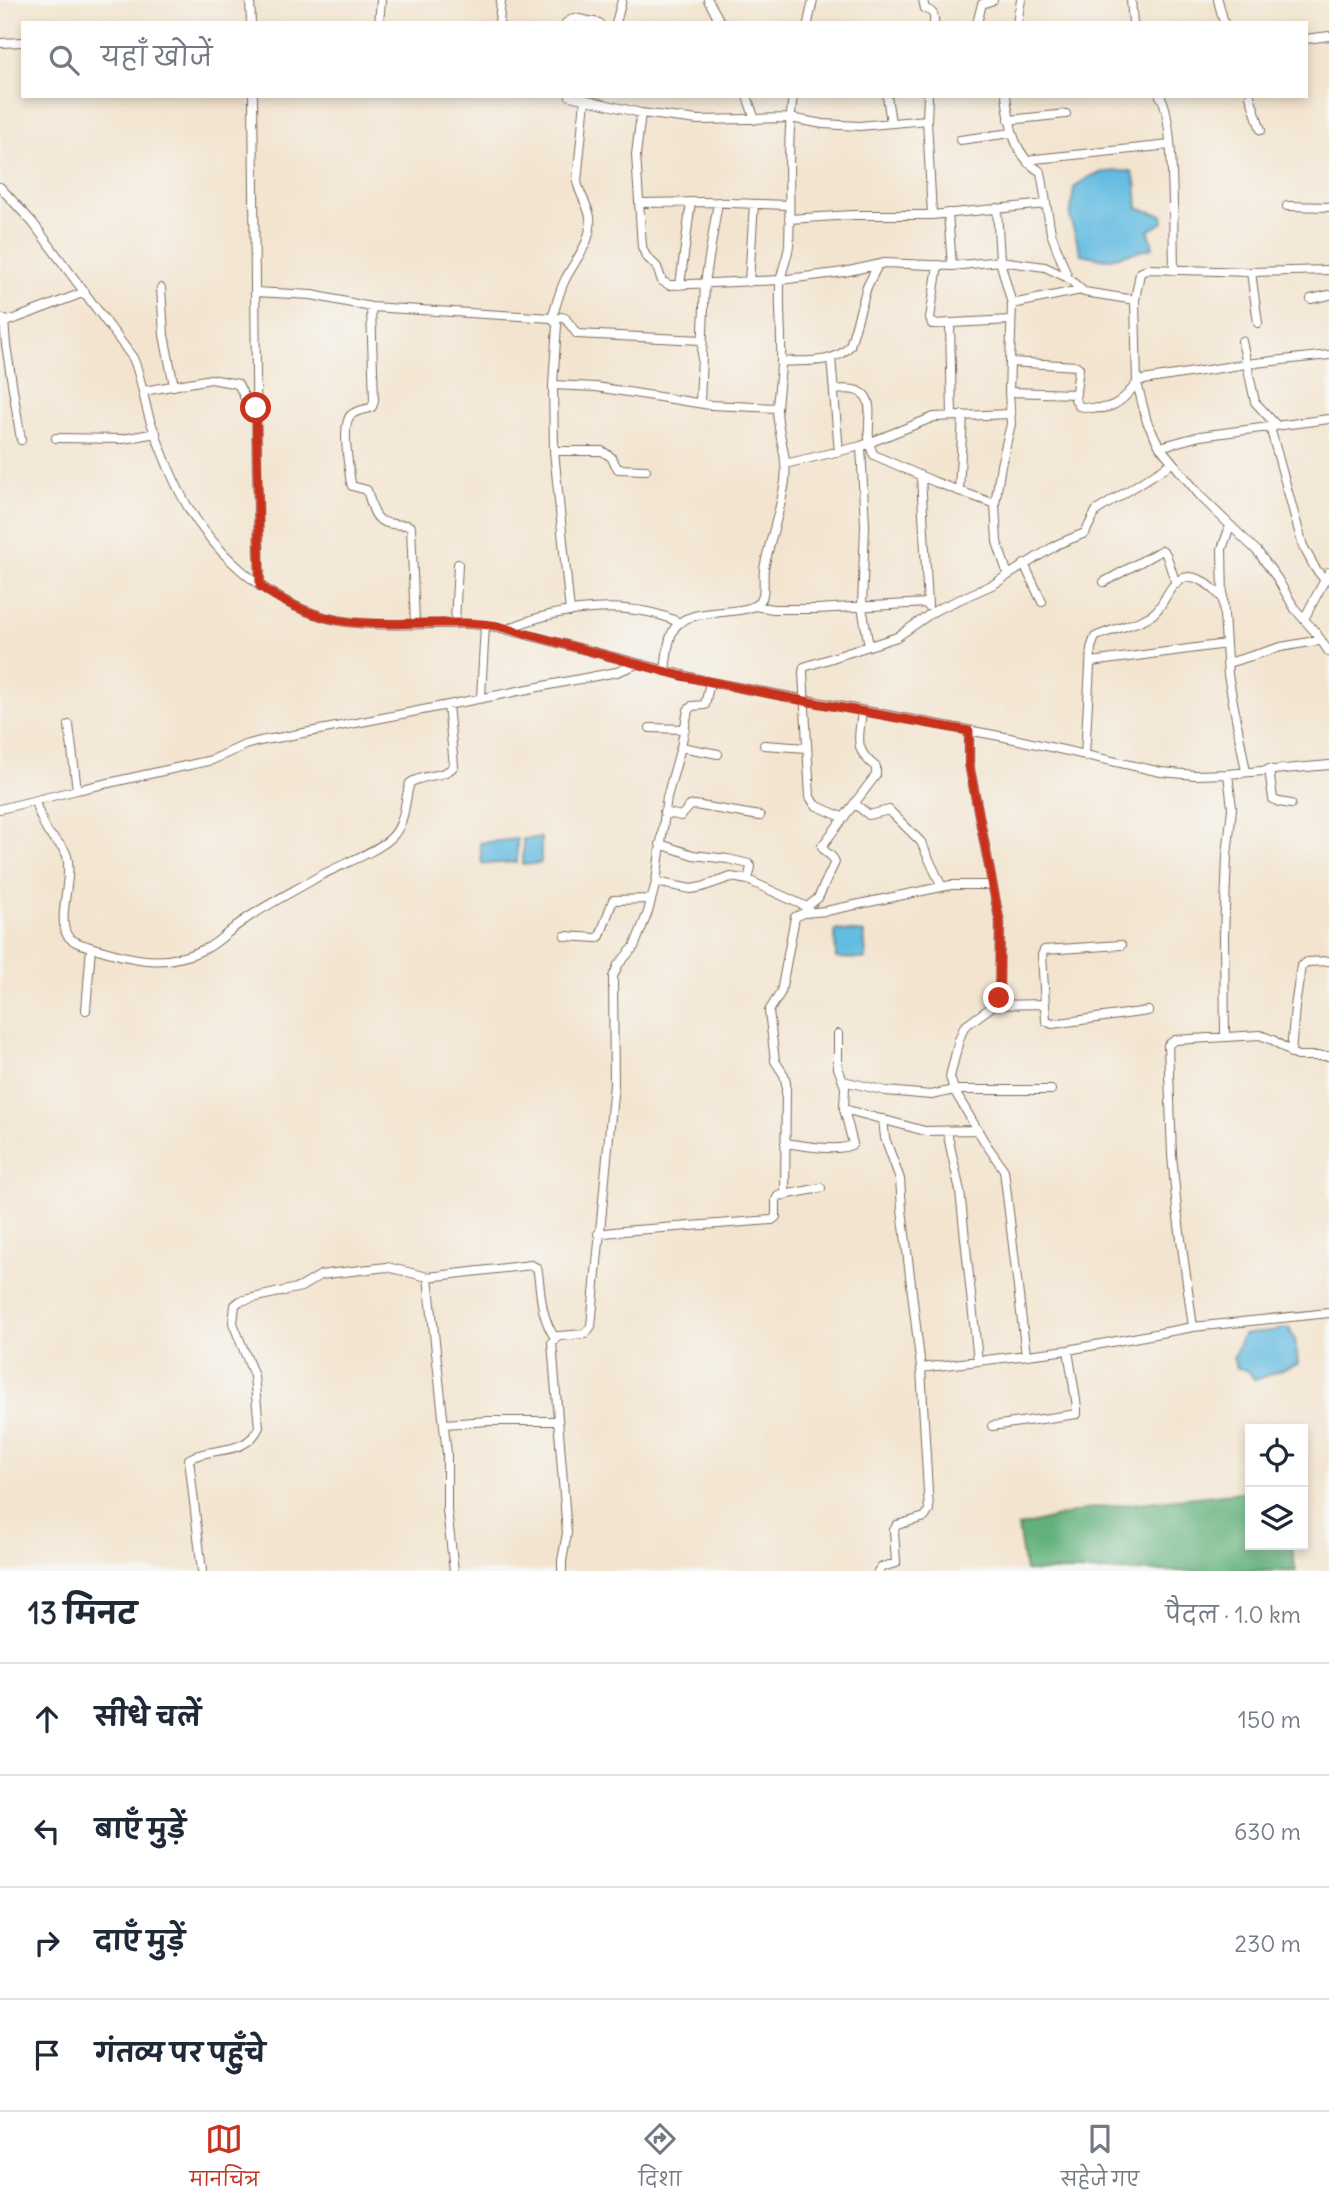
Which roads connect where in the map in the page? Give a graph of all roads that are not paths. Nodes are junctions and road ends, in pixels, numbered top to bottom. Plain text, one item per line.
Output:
1 (250, 0) edge
2 (381, 0) edge
3 (501, 0) edge
4 (622, 0) edge
5 (708, 0) edge
6 (813, 0) edge
7 (923, 0) edge
8 (993, 0) edge
9 (1021, 0) edge
10 (1131, 0) edge
11 (1219, 0) edge
12 (251, 21) edge
13 (379, 21) edge
14 (499, 21) edge
15 (569, 21) edge
16 (589, 21) edge
17 (617, 21) edge
18 (720, 21) edge
19 (808, 21) edge
20 (933, 21) edge
21 (978, 21) edge
22 (1017, 21) edge
23 (1133, 21) edge
24 (1224, 21) edge
25 (1329, 36) edge
26 (1308, 39) edge
27 (0, 43) edge
28 (21, 43) edge
29 (253, 98) edge
30 (578, 98) edge
31 (748, 98) edge
32 (793, 98) edge
33 (887, 98) edge
34 (928, 98) edge
35 (1006, 98) edge
36 (1161, 98) edge
37 (1251, 98) edge
38 (585, 100) junction
39 (641, 113) junction
40 (1066, 114) dead end
41 (790, 118) junction
42 (755, 120) junction
43 (927, 120) junction
44 (1009, 120) junction
45 (891, 124) junction
46 (1261, 130) dead end
47 (1011, 133) junction
48 (960, 140) dead end
49 (1170, 145) junction
50 (1028, 163) junction
51 (0, 187) edge
52 (691, 202) junction
53 (718, 202) junction
54 (639, 203) junction
55 (754, 204) junction
56 (1046, 204) junction
57 (788, 205) junction
58 (1287, 206) dead end
59 (1329, 207) edge
60 (998, 208) junction
61 (948, 214) junction
62 (932, 215) junction
63 (789, 219) junction
64 (1000, 261) junction
65 (878, 265) junction
66 (938, 265) junction
67 (952, 266) junction
68 (1174, 270) junction
69 (1329, 270) edge
70 (1251, 272) junction
71 (1068, 278) junction
72 (780, 280) junction
73 (749, 282) junction
74 (705, 283) junction
75 (680, 285) junction
76 (161, 288) dead end
77 (1081, 290) junction
78 (85, 292) junction
79 (255, 292) junction
80 (1329, 296) edge
81 (1311, 299) dead end
82 (1135, 300) junction
83 (1012, 304) junction
84 (371, 307) junction
85 (2, 319) edge
86 (554, 319) junction
87 (1011, 320) junction
88 (1258, 323) dead end
89 (950, 324) junction
90 (702, 340) junction
91 (1242, 341) dead end
92 (1329, 355) edge
93 (831, 358) junction
94 (781, 362) junction
95 (1010, 362) junction
96 (1247, 364) junction
97 (10, 371) junction
98 (0, 375) edge
99 (1137, 382) junction
100 (553, 385) junction
101 (174, 386) junction
102 (834, 390) junction
103 (144, 391) junction
104 (1009, 392) junction
105 (1076, 394) junction
106 (699, 403) junction
107 (256, 408) junction
108 (777, 408) junction
109 (1011, 414) junction
110 (963, 415) junction
111 (952, 416) junction
112 (1329, 419) edge
113 (1274, 427) junction
114 (156, 433) junction
115 (56, 438) dead end
116 (21, 440) dead end
117 (865, 445) junction
118 (1160, 447) junction
119 (554, 451) junction
120 (839, 452) junction
121 (1172, 463) junction
122 (785, 464) junction
123 (646, 470) dead end
124 (921, 476) junction
125 (959, 491) junction
126 (995, 504) junction
127 (1230, 526) junction
128 (458, 564) dead end
129 (1024, 564) junction
130 (1008, 575) junction
131 (1325, 578) edge
132 (1104, 582) dead end
133 (1176, 583) junction
134 (260, 586) junction
135 (1223, 598) junction
136 (1042, 601) dead end
137 (927, 603) junction
138 (754, 606) junction
139 (862, 607) junction
140 (570, 612) junction
141 (930, 614) junction
142 (1304, 620) junction
143 (415, 623) junction
144 (455, 623) junction
145 (680, 623) junction
146 (485, 625) junction
147 (508, 629) junction
148 (1321, 640) junction
149 (1226, 644) junction
150 (869, 646) junction
151 (1329, 652) edge
152 (1091, 662) junction
153 (1227, 663) junction
154 (638, 664) junction
155 (665, 671) junction
156 (710, 682) junction
157 (481, 697) junction
158 (805, 701) junction
159 (448, 705) junction
160 (862, 712) junction
161 (69, 726) dead end
162 (650, 728) dead end
163 (685, 729) junction
164 (969, 731) junction
165 (764, 745) dead end
166 (681, 747) junction
167 (807, 748) junction
168 (718, 754) dead end
169 (1085, 756) junction
170 (1329, 765) edge
171 (1269, 769) junction
172 (1247, 772) junction
173 (1228, 774) junction
174 (77, 790) junction
175 (35, 802) junction
176 (855, 804) junction
177 (1291, 804) dead end
178 (0, 809) edge
179 (664, 812) junction
180 (760, 816) dead end
181 (844, 818) junction
182 (660, 844) junction
183 (748, 880) junction
184 (656, 882) junction
185 (993, 885) junction
186 (942, 887) junction
187 (651, 899) junction
188 (806, 910) junction
189 (565, 936) dead end
190 (1121, 945) dead end
191 (91, 947) junction
192 (1329, 961) edge
193 (1045, 1004) junction
194 (994, 1005) junction
195 (86, 1010) dead end
196 (1148, 1011) dead end
197 (838, 1034) dead end
198 (1225, 1037) junction
199 (1291, 1053) junction
200 (1329, 1056) edge
201 (843, 1081) junction
202 (954, 1090) junction
203 (1051, 1090) dead end
204 (844, 1109) junction
205 (883, 1119) junction
206 (978, 1130) junction
207 (947, 1132) junction
208 (785, 1143) junction
209 (821, 1188) dead end
210 (785, 1195) junction
211 (598, 1234) junction
212 (428, 1277) junction
213 (1329, 1313) edge
214 (1193, 1327) junction
215 (555, 1338) junction
216 (1068, 1350) junction
217 (1026, 1355) junction
218 (978, 1361) junction
219 (921, 1368) junction
220 (558, 1421) junction
221 (444, 1424) junction
222 (992, 1426) dead end
223 (202, 1571) edge
224 (454, 1571) edge
225 (562, 1571) edge
226 (878, 1571) edge

1 - 12 street
2 - 13 street
3 - 14 street
4 - 17 street
5 - 18 street
6 - 19 street
7 - 20 street
8 - 21 street
9 - 22 street
10 - 23 street
11 - 24 street
15 - 16 street
25 - 26 street
27 - 28 street
29 - 79 street
30 - 38 street
31 - 42 street
32 - 41 street
33 - 45 street
34 - 43 street
35 - 44 street
36 - 49 street
37 - 46 street
38 - 39 street
38 - 86 street
39 - 42 street
39 - 54 street
40 - 44 street
41 - 42 street
41 - 45 street
41 - 57 street
43 - 45 street
43 - 62 street
44 - 47 street
47 - 48 street
47 - 50 street
49 - 50 street
49 - 68 street
50 - 56 street
51 - 78 street
52 - 53 street
52 - 54 street
52 - 75 street
53 - 55 street
53 - 74 street
54 - 75 street
55 - 57 street
55 - 73 street
56 - 60 street
56 - 71 street
57 - 63 street
58 - 59 street
60 - 61 street
60 - 64 street
61 - 62 street
61 - 67 street
62 - 63 street
63 - 72 street
64 - 67 street
64 - 71 street
64 - 83 street
65 - 66 street
65 - 72 street
65 - 93 street
66 - 67 street
66 - 89 street
68 - 70 street
68 - 82 street
69 - 70 street
70 - 88 street
71 - 77 street
72 - 73 street
72 - 94 street
73 - 74 street
74 - 75 street
74 - 90 street
76 - 101 street
77 - 82 street
77 - 83 street
78 - 85 street
78 - 103 street
79 - 84 street
79 - 107 street
80 - 81 street
82 - 99 street
83 - 87 street
84 - 86 street
84 - 143 street
85 - 97 street
86 - 90 street
86 - 100 street
87 - 89 street
87 - 95 street
89 - 111 street
90 - 106 street
91 - 96 street
92 - 96 street
93 - 94 street
93 - 102 street
94 - 108 street
95 - 104 street
95 - 105 street
96 - 99 street
96 - 113 street
97 - 98 street
97 - 116 street
99 - 105 street
99 - 118 street
100 - 106 street
100 - 119 street
101 - 103 street
101 - 107 street
102 - 117 street
102 - 120 street
103 - 114 street
104 - 105 street
104 - 109 street
106 - 108 street
107 - 134 street
108 - 122 street
109 - 110 street
109 - 126 street
110 - 111 street
110 - 125 street
111 - 117 street
112 - 113 street
113 - 118 street
113 - 131 street
114 - 115 street
114 - 134 street
117 - 120 street
117 - 124 street
117 - 139 street
118 - 121 street
119 - 123 street
119 - 140 street
120 - 122 street
121 - 127 street
121 - 129 street
122 - 138 street
124 - 125 street
124 - 137 street
125 - 126 street
126 - 130 street
127 - 135 street
127 - 142 street
128 - 144 street
129 - 130 street
129 - 136 street
130 - 141 street
131 - 142 street
132 - 133 street
133 - 135 street
133 - 152 street
134 - 143 street
135 - 149 street
137 - 139 street
137 - 141 street
138 - 139 street
138 - 145 street
139 - 150 street
140 - 145 street
140 - 147 street
141 - 150 street
142 - 148 street
143 - 144 street
144 - 146 street
145 - 155 street
146 - 147 street
146 - 157 street
147 - 154 street
148 - 151 street
148 - 153 street
149 - 152 street
149 - 153 street
150 - 158 street
152 - 169 street
153 - 172 street
154 - 155 street
154 - 157 street
155 - 156 street
156 - 158 street
156 - 163 street
157 - 159 street
158 - 160 street
158 - 167 street
159 - 174 street
159 - 191 street
160 - 164 street
160 - 176 street
161 - 174 street
162 - 163 street
163 - 166 street
164 - 169 street
164 - 185 street
165 - 167 street
166 - 168 street
166 - 179 street
167 - 181 street
169 - 173 street
170 - 171 street
171 - 172 street
171 - 177 street
172 - 173 street
173 - 198 street
174 - 175 street
175 - 178 street
175 - 191 street
176 - 181 street
176 - 186 street
179 - 180 street
179 - 182 street
181 - 188 street
182 - 183 street
182 - 184 street
183 - 184 street
183 - 188 street
184 - 187 street
185 - 186 street
185 - 194 street
186 - 188 street
187 - 189 street
187 - 211 street
188 - 208 street
190 - 193 street
191 - 195 street
192 - 199 street
193 - 194 street
193 - 196 street
194 - 202 street
197 - 201 street
198 - 199 street
198 - 214 street
199 - 200 street
201 - 202 street
201 - 204 street
202 - 203 street
202 - 206 street
204 - 205 street
204 - 208 street
205 - 207 street
205 - 219 street
206 - 207 street
206 - 217 street
207 - 218 street
208 - 210 street
209 - 210 street
210 - 211 street
211 - 215 street
212 - 215 street
212 - 221 street
212 - 223 street
213 - 214 street
214 - 216 street
215 - 220 street
216 - 217 street
216 - 222 street
217 - 218 street
218 - 219 street
219 - 226 street
220 - 221 street
220 - 225 street
221 - 224 street

